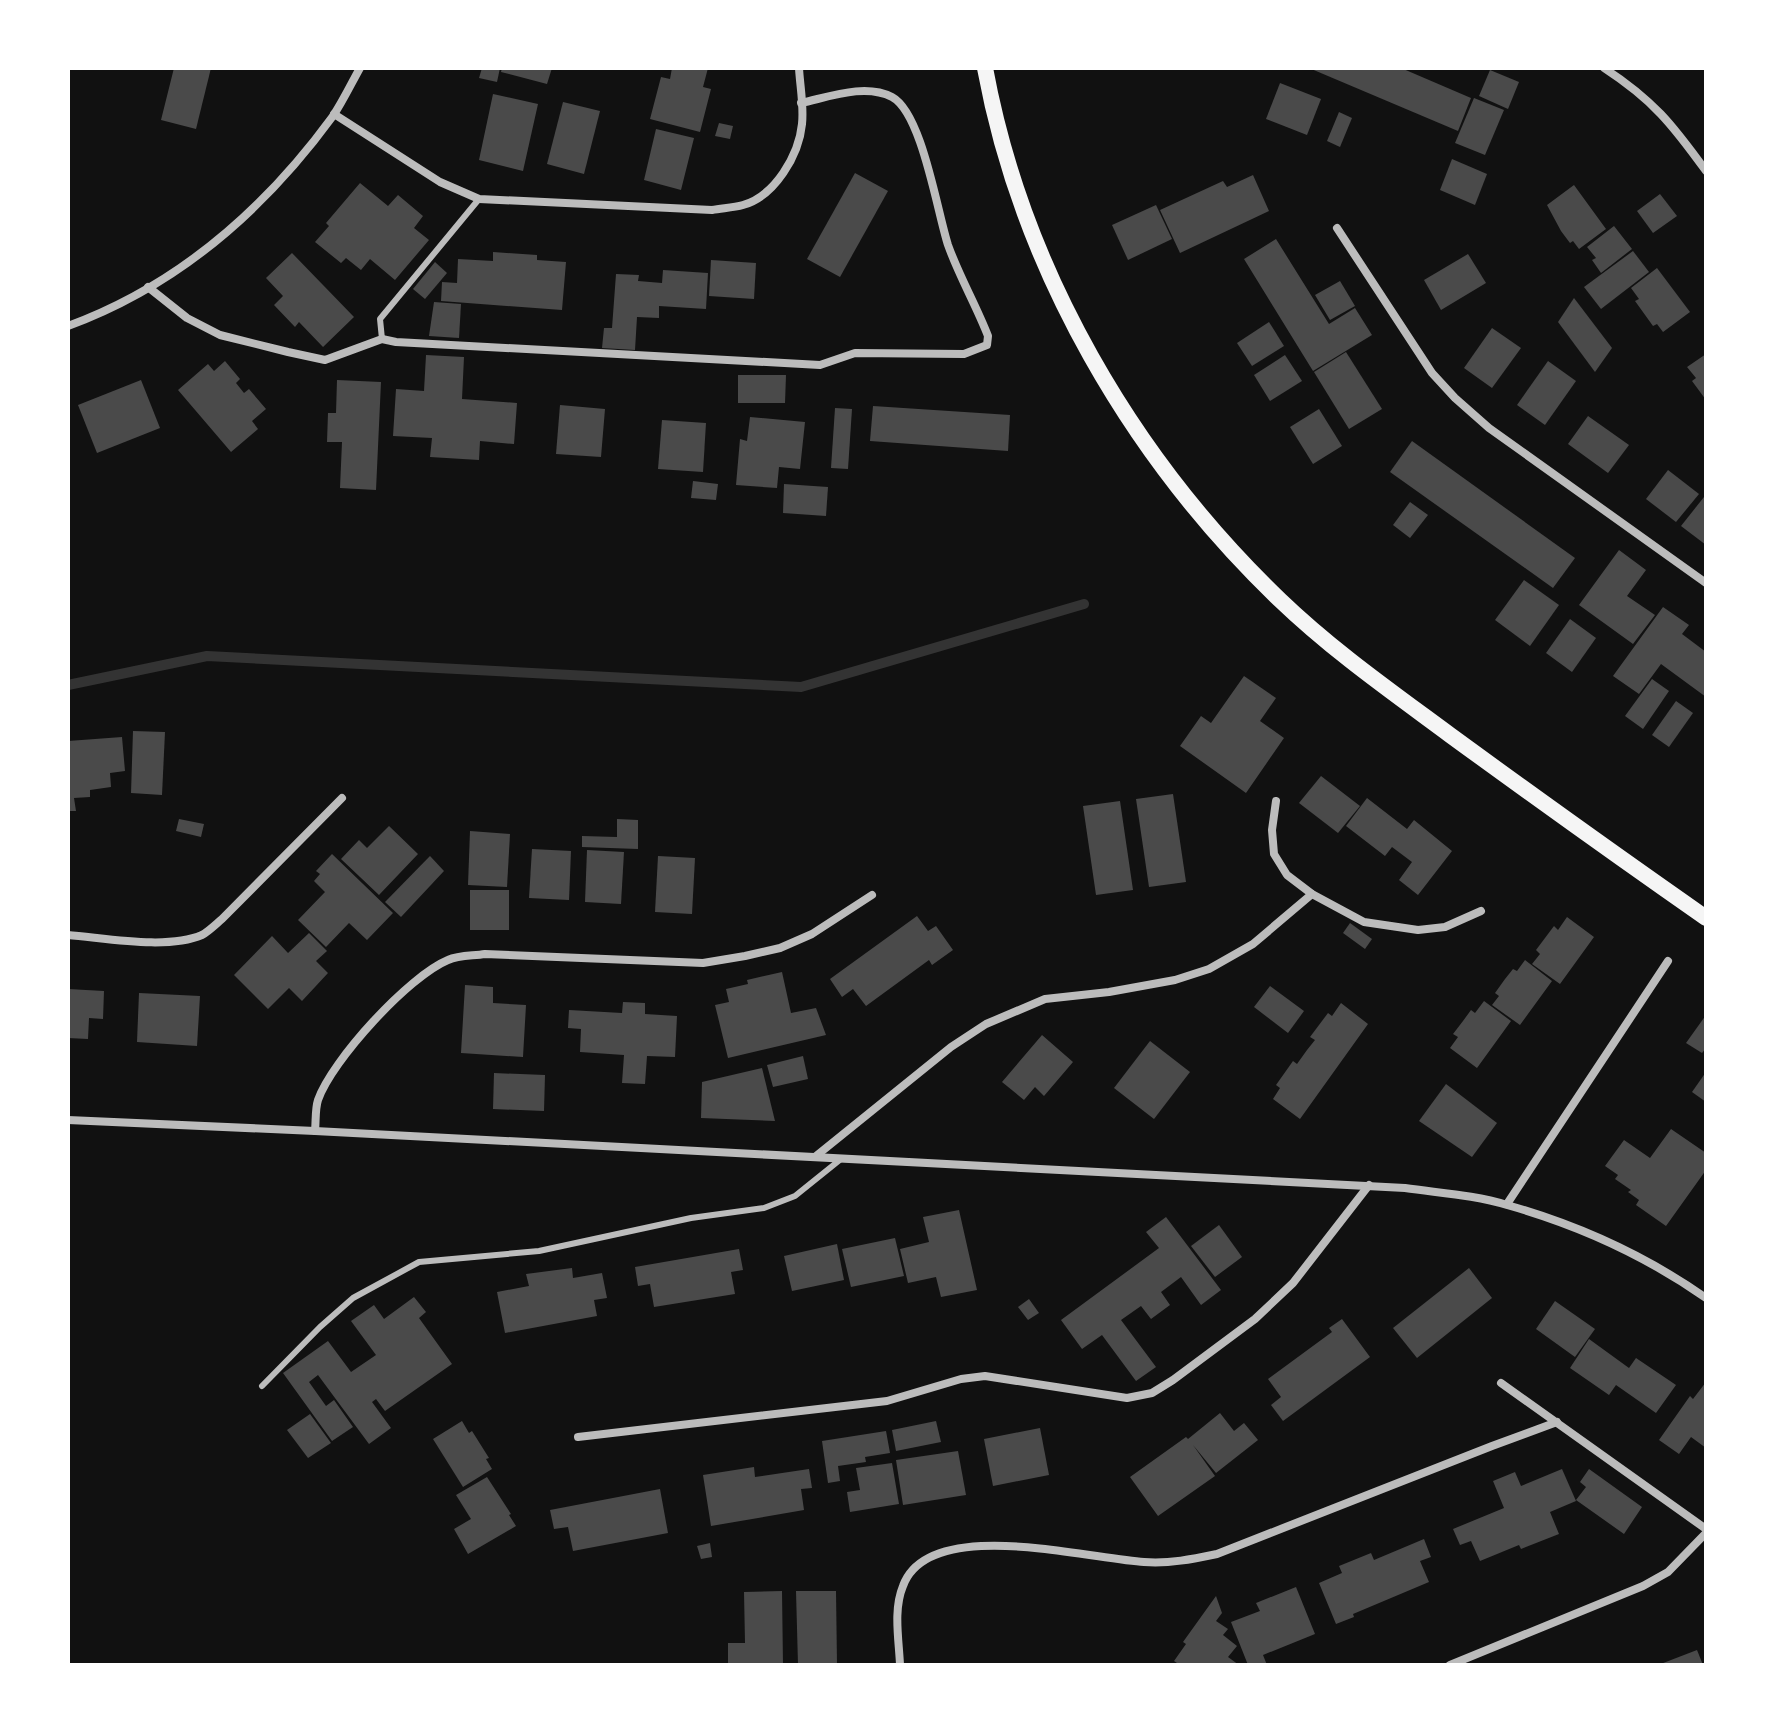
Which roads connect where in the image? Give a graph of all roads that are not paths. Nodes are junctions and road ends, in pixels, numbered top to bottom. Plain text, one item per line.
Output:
1 (360, 68) edge
2 (799, 68) edge
3 (985, 68) edge
4 (1604, 68) edge
5 (801, 103) junction
6 (334, 114) junction
7 (1706, 171) edge
8 (479, 199) junction
9 (1337, 228) dead end
10 (148, 287) junction
11 (68, 326) edge
12 (382, 339) junction
13 (1706, 583) edge
14 (342, 798) dead end
15 (1276, 801) dead end
16 (1312, 894) junction
17 (872, 895) dead end
18 (1481, 911) dead end
19 (1706, 918) edge
20 (68, 935) edge
21 (1668, 961) dead end
22 (68, 1120) edge
23 (315, 1131) junction
24 (816, 1157) junction
25 (842, 1158) junction
26 (1369, 1185) junction
27 (1507, 1204) junction
28 (1706, 1298) edge
29 (1501, 1383) dead end
30 (262, 1386) dead end
31 (1557, 1422) junction
32 (578, 1437) dead end
33 (1706, 1531) edge
34 (900, 1665) edge
35 (1450, 1665) edge

1 - 6 street
2 - 5 street
3 - 19 main road
4 - 7 street
5 - 8 street
5 - 12 street
6 - 8 street
6 - 10 street
8 - 12 lane
9 - 13 street
10 - 11 street
10 - 12 street
14 - 20 street
15 - 16 street
16 - 18 street
16 - 24 street
17 - 23 street
21 - 27 street
22 - 23 street
23 - 24 street
24 - 25 street
25 - 26 street
25 - 30 lane
26 - 27 street
26 - 32 street
27 - 28 street
29 - 31 street
31 - 33 street
31 - 34 street
33 - 35 street

